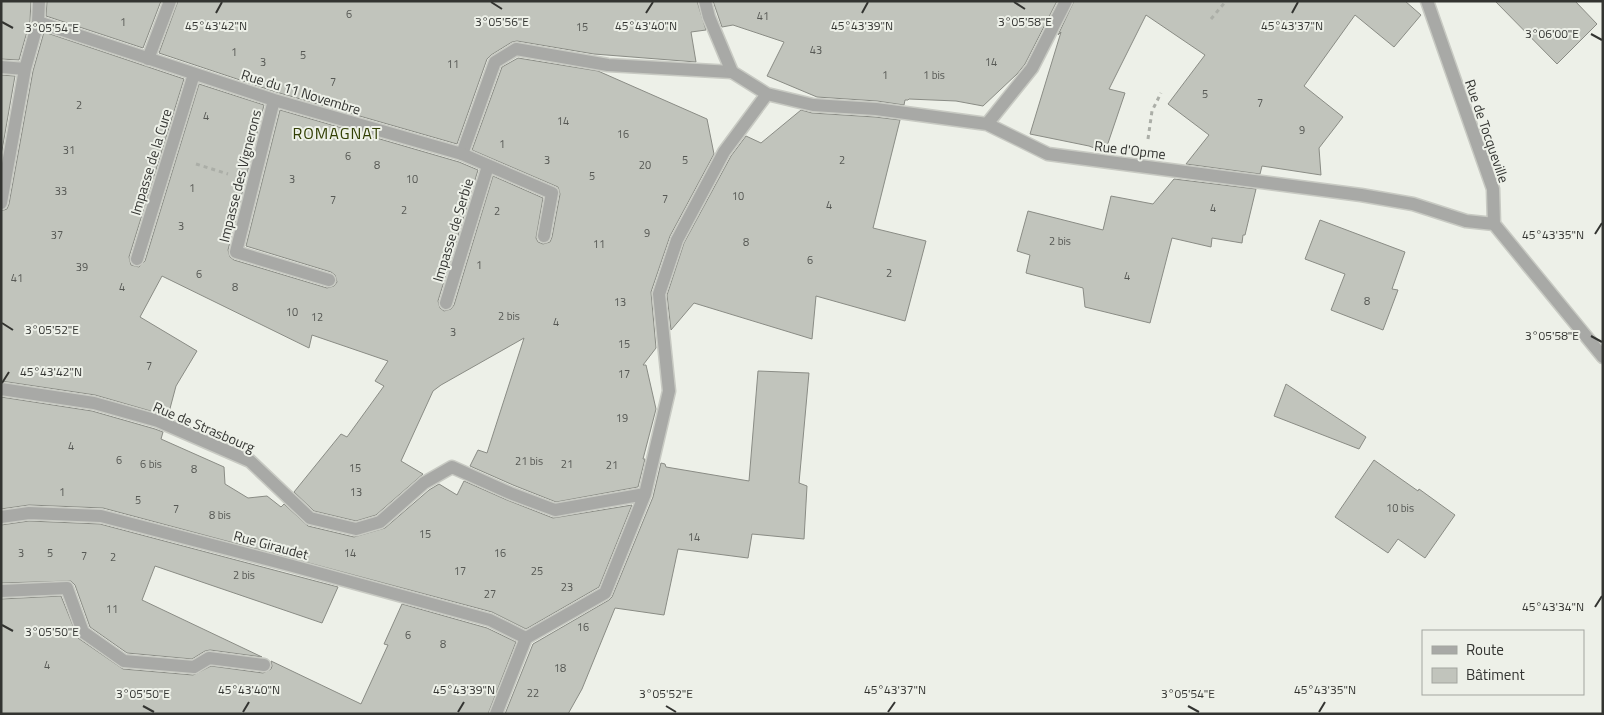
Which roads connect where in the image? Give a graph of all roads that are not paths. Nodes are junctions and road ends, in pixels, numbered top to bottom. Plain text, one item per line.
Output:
1 (40, 1) edge
2 (170, 1) edge
3 (705, 1) edge
4 (1066, 1) edge
5 (1427, 1) edge
6 (38, 22) junction
7 (148, 60) junction
8 (1, 67) edge
9 (25, 69) junction
10 (732, 72) junction
11 (194, 74) junction
12 (767, 94) junction
13 (274, 100) junction
14 (987, 124) junction
15 (462, 154) junction
16 (488, 166) junction
17 (1, 203) edge
18 (1494, 224) junction
19 (544, 236) dead end
20 (137, 259) dead end
21 (329, 280) dead end
22 (446, 303) dead end
23 (1603, 357) edge
24 (1, 389) edge
25 (646, 494) junction
26 (1, 517) edge
27 (1, 591) edge
28 (526, 638) junction
29 (264, 665) dead end
30 (496, 714) edge

1 - 6 street
2 - 7 street
3 - 10 street
4 - 14 street
5 - 18 street, Rue de Tocqueville
6 - 7 street, Rue du 11 Novembre
6 - 9 street
7 - 11 street, Rue du 11 Novembre
8 - 9 street
9 - 17 street
10 - 12 street, Rue d'Opme
10 - 15 street
11 - 13 street, Rue du 11 Novembre
11 - 20 street, Impasse de la Cure
12 - 14 street, Rue d'Opme
12 - 25 street
13 - 15 street, Rue du 11 Novembre
13 - 21 street, Impasse des Vignerons
14 - 18 street, Rue d'Opme
15 - 16 street, Rue du 11 Novembre
16 - 19 street, Rue du 11 Novembre
16 - 22 street, Impasse de Serbie
18 - 23 street
24 - 25 street, Rue de Strasbourg
25 - 28 street
26 - 28 street, Rue Giraudet
27 - 29 street
28 - 30 street

